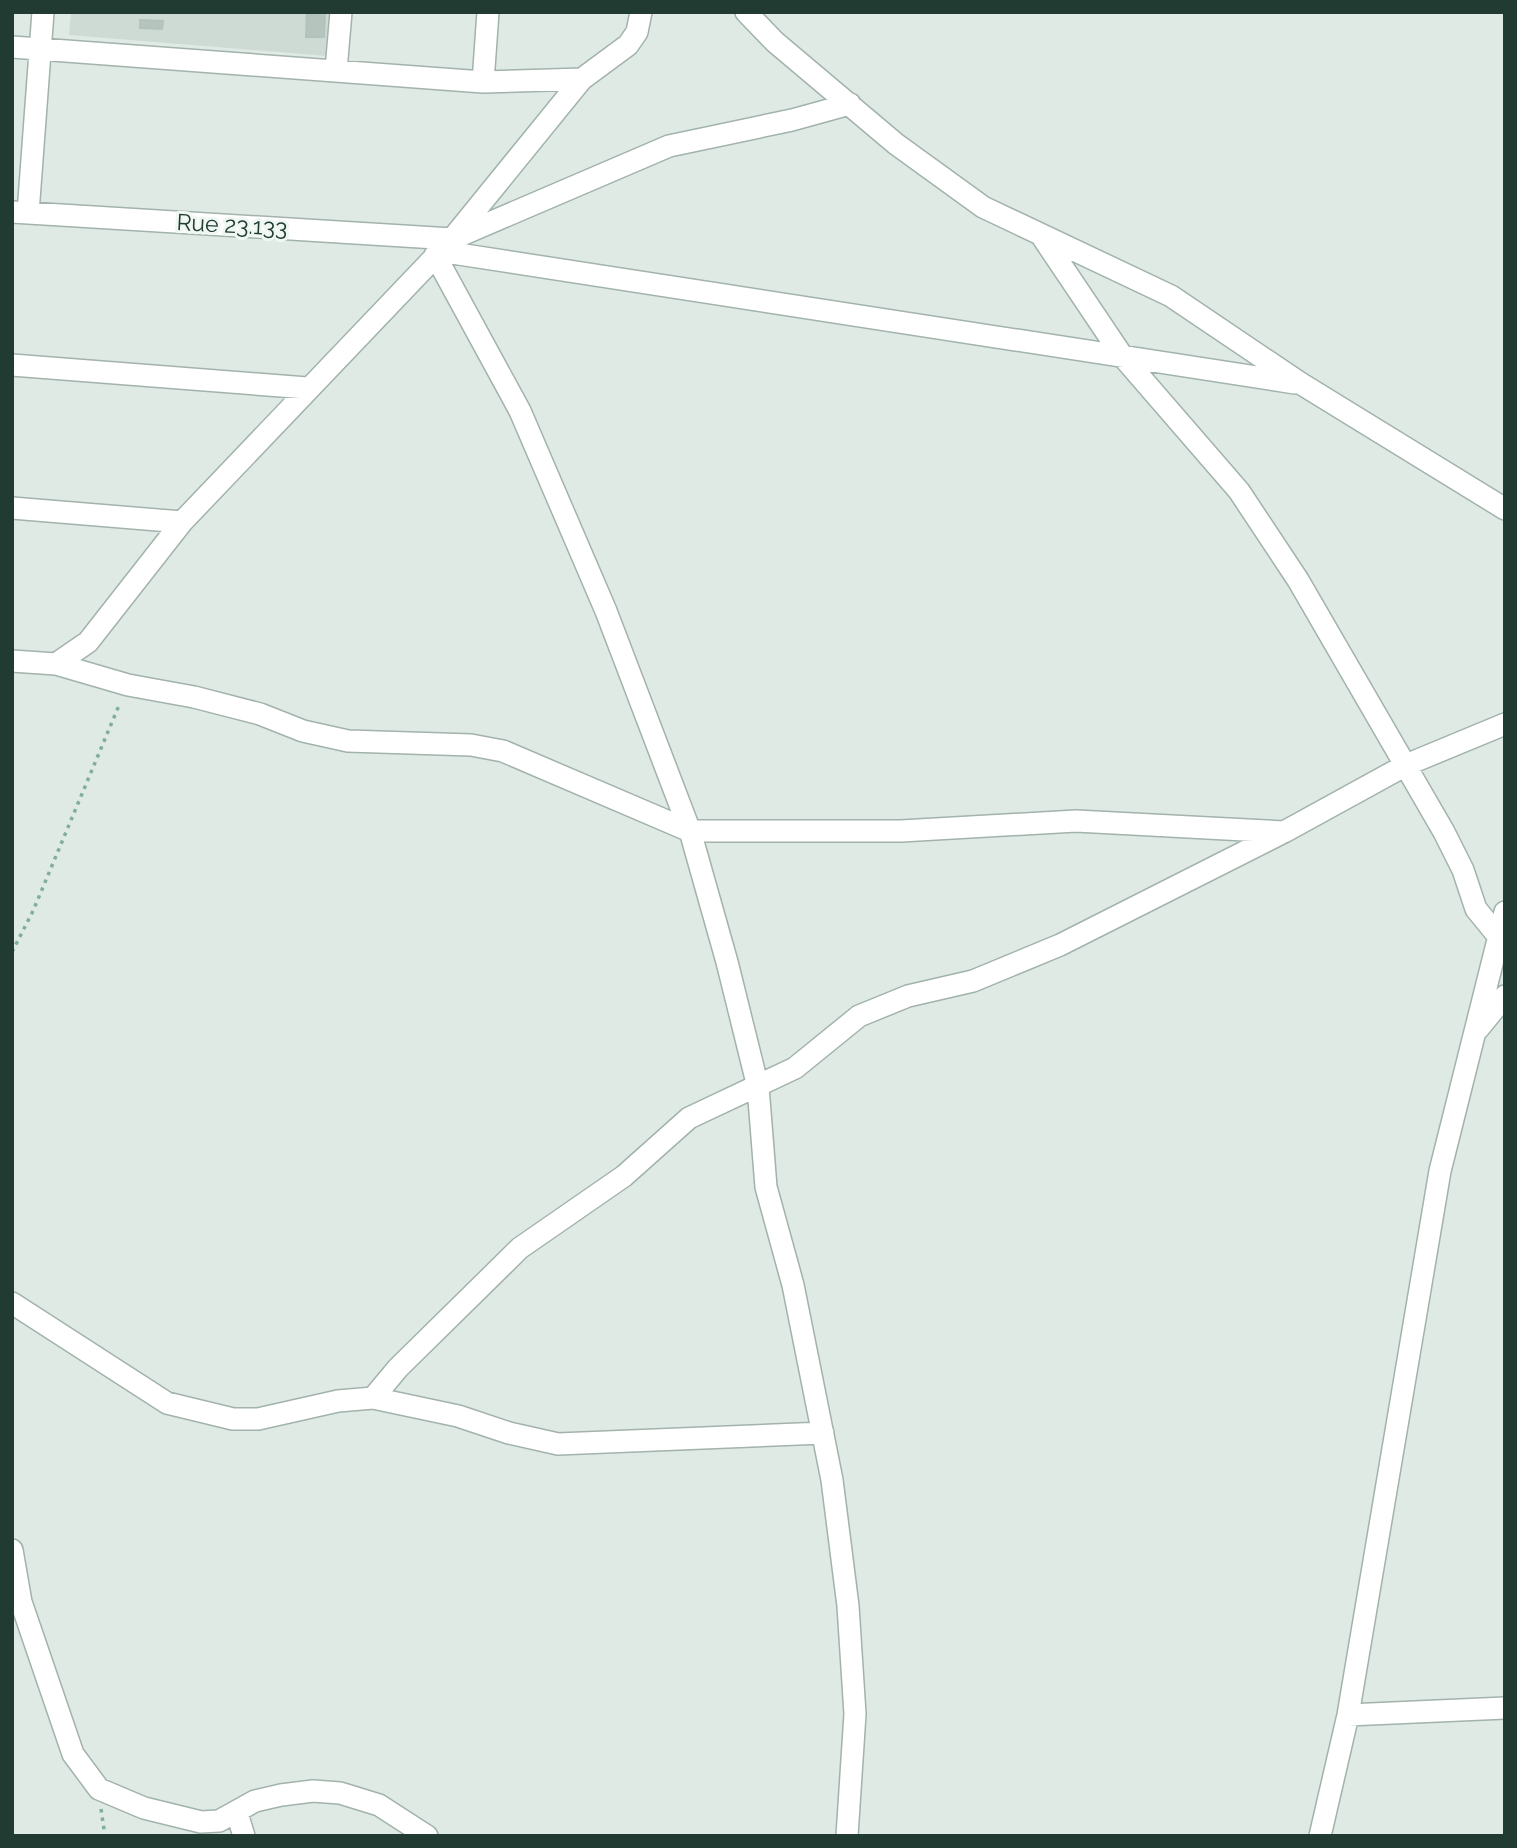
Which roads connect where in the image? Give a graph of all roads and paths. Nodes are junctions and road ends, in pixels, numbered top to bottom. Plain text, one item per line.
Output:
1 (43, 12) edge
2 (341, 12) edge
3 (488, 12) edge
4 (641, 12) edge
5 (746, 12) edge
6 (12, 47) edge
7 (40, 49) junction
8 (336, 70) junction
9 (582, 79) junction
10 (483, 82) junction
11 (850, 104) junction
12 (20, 213) edge
13 (1043, 238) junction
14 (442, 248) junction
15 (1124, 358) junction
16 (12, 365) edge
17 (1300, 383) junction
18 (307, 388) junction
19 (12, 508) edge
20 (1505, 509) edge
21 (182, 522) junction
22 (12, 661) edge
23 (56, 664) junction
24 (128, 684) junction
25 (1505, 724) edge
26 (1406, 765) junction
27 (690, 831) junction
28 (1284, 832) junction
29 (1505, 912) edge
30 (1502, 940) edge
31 (12, 952) edge
32 (1505, 996) edge
33 (1474, 1033) junction
34 (758, 1087) junction
35 (12, 1303) edge
36 (373, 1398) junction
37 (823, 1433) junction
38 (12, 1550) edge
39 (1505, 1709) edge
40 (1348, 1715) junction
41 (237, 1814) junction
42 (244, 1836) edge
43 (428, 1836) edge
44 (847, 1836) edge
45 (1321, 1836) edge

1 - 7 street
2 - 8 street
3 - 10 street
4 - 9 street
5 - 11 street
6 - 7 street
7 - 8 street
7 - 12 street
8 - 10 street
9 - 10 street
9 - 14 street
11 - 13 street
11 - 14 street
12 - 14 street, Rue 23.133
13 - 15 street
13 - 17 street
14 - 15 street, Rue 23.133
14 - 18 street
14 - 27 street
15 - 17 street, Rue 23.133
15 - 26 street
16 - 18 street
17 - 20 street
18 - 21 street
19 - 21 street
21 - 23 street
22 - 23 street
23 - 24 street
24 - 27 street
24 - 31 path
25 - 26 street
26 - 28 street
26 - 30 street
27 - 28 street
27 - 34 street
28 - 34 street
29 - 30 street
30 - 33 street
32 - 33 street
33 - 40 street
34 - 36 street
34 - 37 street
35 - 36 street
36 - 37 street
37 - 44 street
38 - 41 street
39 - 40 street
40 - 45 street
41 - 42 street
41 - 43 street

